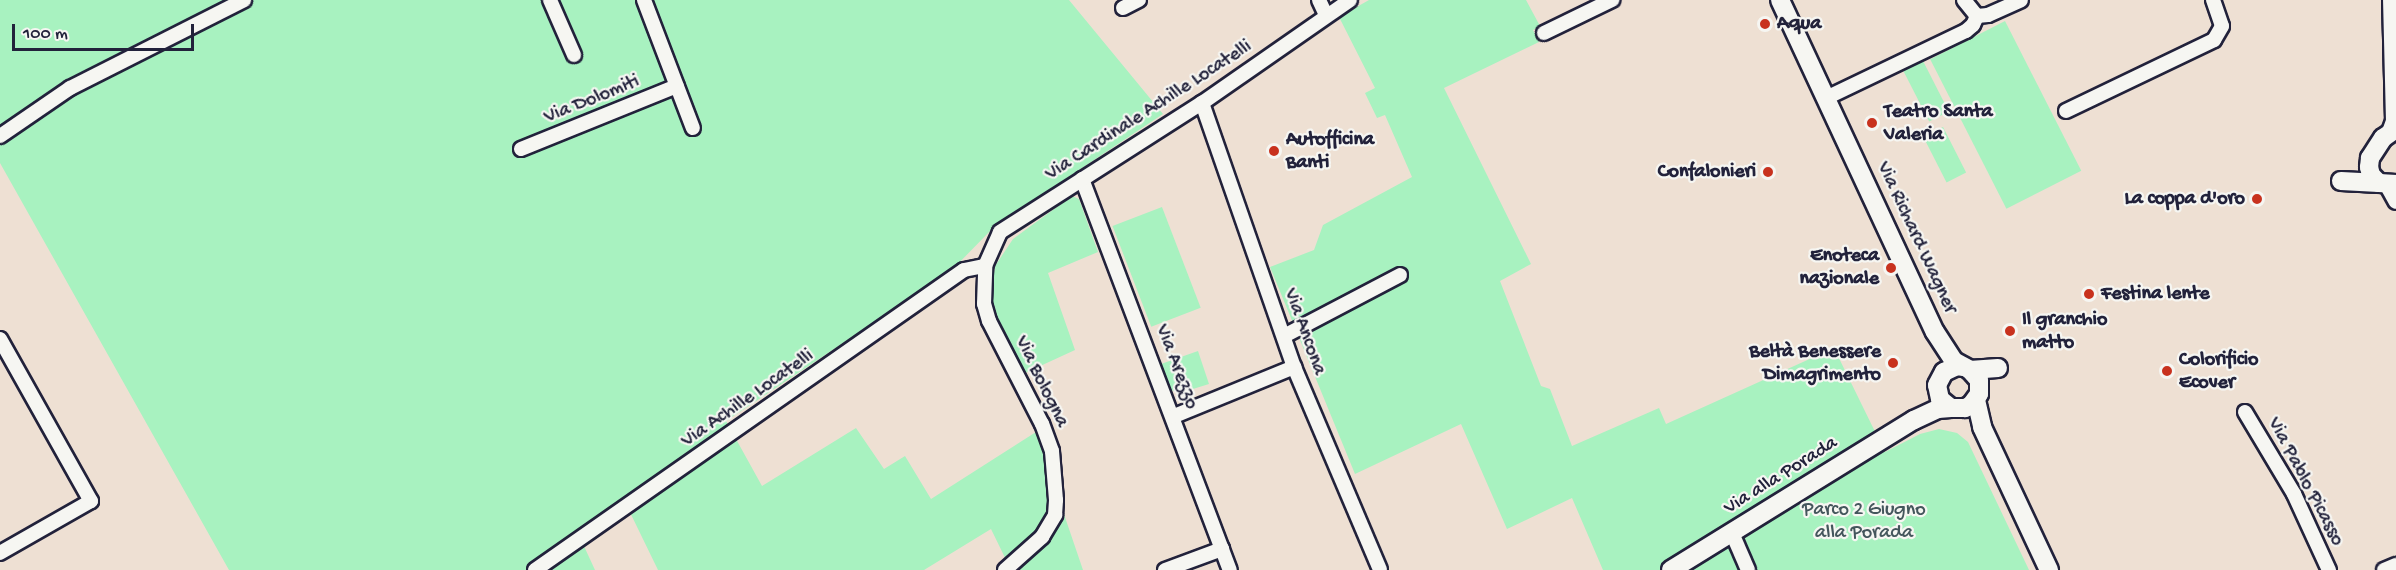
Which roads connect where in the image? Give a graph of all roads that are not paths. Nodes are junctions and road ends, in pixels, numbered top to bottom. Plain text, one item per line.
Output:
1 (244, 0) edge
2 (550, 0) edge
3 (644, 0) edge
4 (1139, 0) edge
5 (1319, 0) edge
6 (1350, 0) edge
7 (1612, 0) edge
8 (1780, 0) edge
9 (1964, 0) edge
10 (2021, 0) edge
11 (2213, 0) edge
12 (2390, 0) edge
13 (1123, 8) dead end
14 (1326, 15) junction
15 (1977, 16) junction
16 (1544, 33) dead end
17 (574, 55) dead end
18 (677, 86) junction
19 (1826, 98) junction
20 (1202, 104) junction
21 (2395, 107) edge
22 (2066, 111) dead end
23 (693, 128) dead end
24 (2392, 131) edge
25 (0, 135) edge
26 (521, 149) dead end
27 (2370, 158) junction
28 (1082, 179) junction
29 (2388, 184) edge
30 (2396, 202) edge
31 (985, 266) junction
32 (1400, 275) dead end
33 (1935, 332) junction
34 (1284, 336) junction
35 (0, 339) edge
36 (1294, 367) junction
37 (1967, 368) junction
38 (1938, 382) junction
39 (1978, 394) junction
40 (1955, 409) junction
41 (2246, 412) dead end
42 (1174, 416) junction
43 (1914, 420) junction
44 (1982, 427) junction
45 (1732, 532) junction
46 (1222, 549) junction
47 (0, 553) edge
48 (2396, 565) edge
49 (535, 570) edge
50 (1005, 570) edge
51 (1165, 570) edge
52 (1230, 570) edge
53 (1380, 570) edge
54 (1671, 570) edge
55 (1748, 570) edge
56 (2049, 570) edge
57 (2329, 570) edge
58 (2384, 570) edge

1 - 25 street
2 - 17 street
3 - 18 street
4 - 13 street
5 - 14 street
6 - 14 street, Via Cardinale Achille Locatelli
7 - 16 street
8 - 19 street, Via Richard Wagner
9 - 15 street
10 - 15 street
11 - 22 street
12 - 21 street
14 - 20 street, Via Cardinale Achille Locatelli
15 - 19 street
18 - 23 street
18 - 26 street, Via Dolomiti
19 - 33 street, Via Richard Wagner
20 - 28 street, Via Cardinale Achille Locatelli
20 - 34 street, Via Ancona
21 - 24 street
24 - 27 street
27 - 29 street
27 - 29 street
28 - 31 street, Via Cardinale Achille Locatelli
28 - 42 street, Via Arezzo
29 - 30 street
31 - 49 street, Via Achille Locatelli
31 - 50 street, Via Bologna
32 - 34 street
33 - 37 street, Via Richard Wagner
33 - 38 street, Via Richard Wagner
34 - 36 street, Via Ancona
35 - 47 street
36 - 42 street
36 - 53 street, Via Ancona
37 - 38 street
37 - 39 street
38 - 40 street
38 - 43 street, Via alla Porada
39 - 40 street
39 - 44 street
40 - 43 street, Via alla Porada
40 - 44 street
41 - 57 street, Via Pablo Picasso
42 - 46 street, Via Arezzo
43 - 45 street, Via alla Porada
44 - 56 street
45 - 54 street, Via alla Porada
45 - 55 street
46 - 51 street
46 - 52 street, Via Arezzo
48 - 58 street

